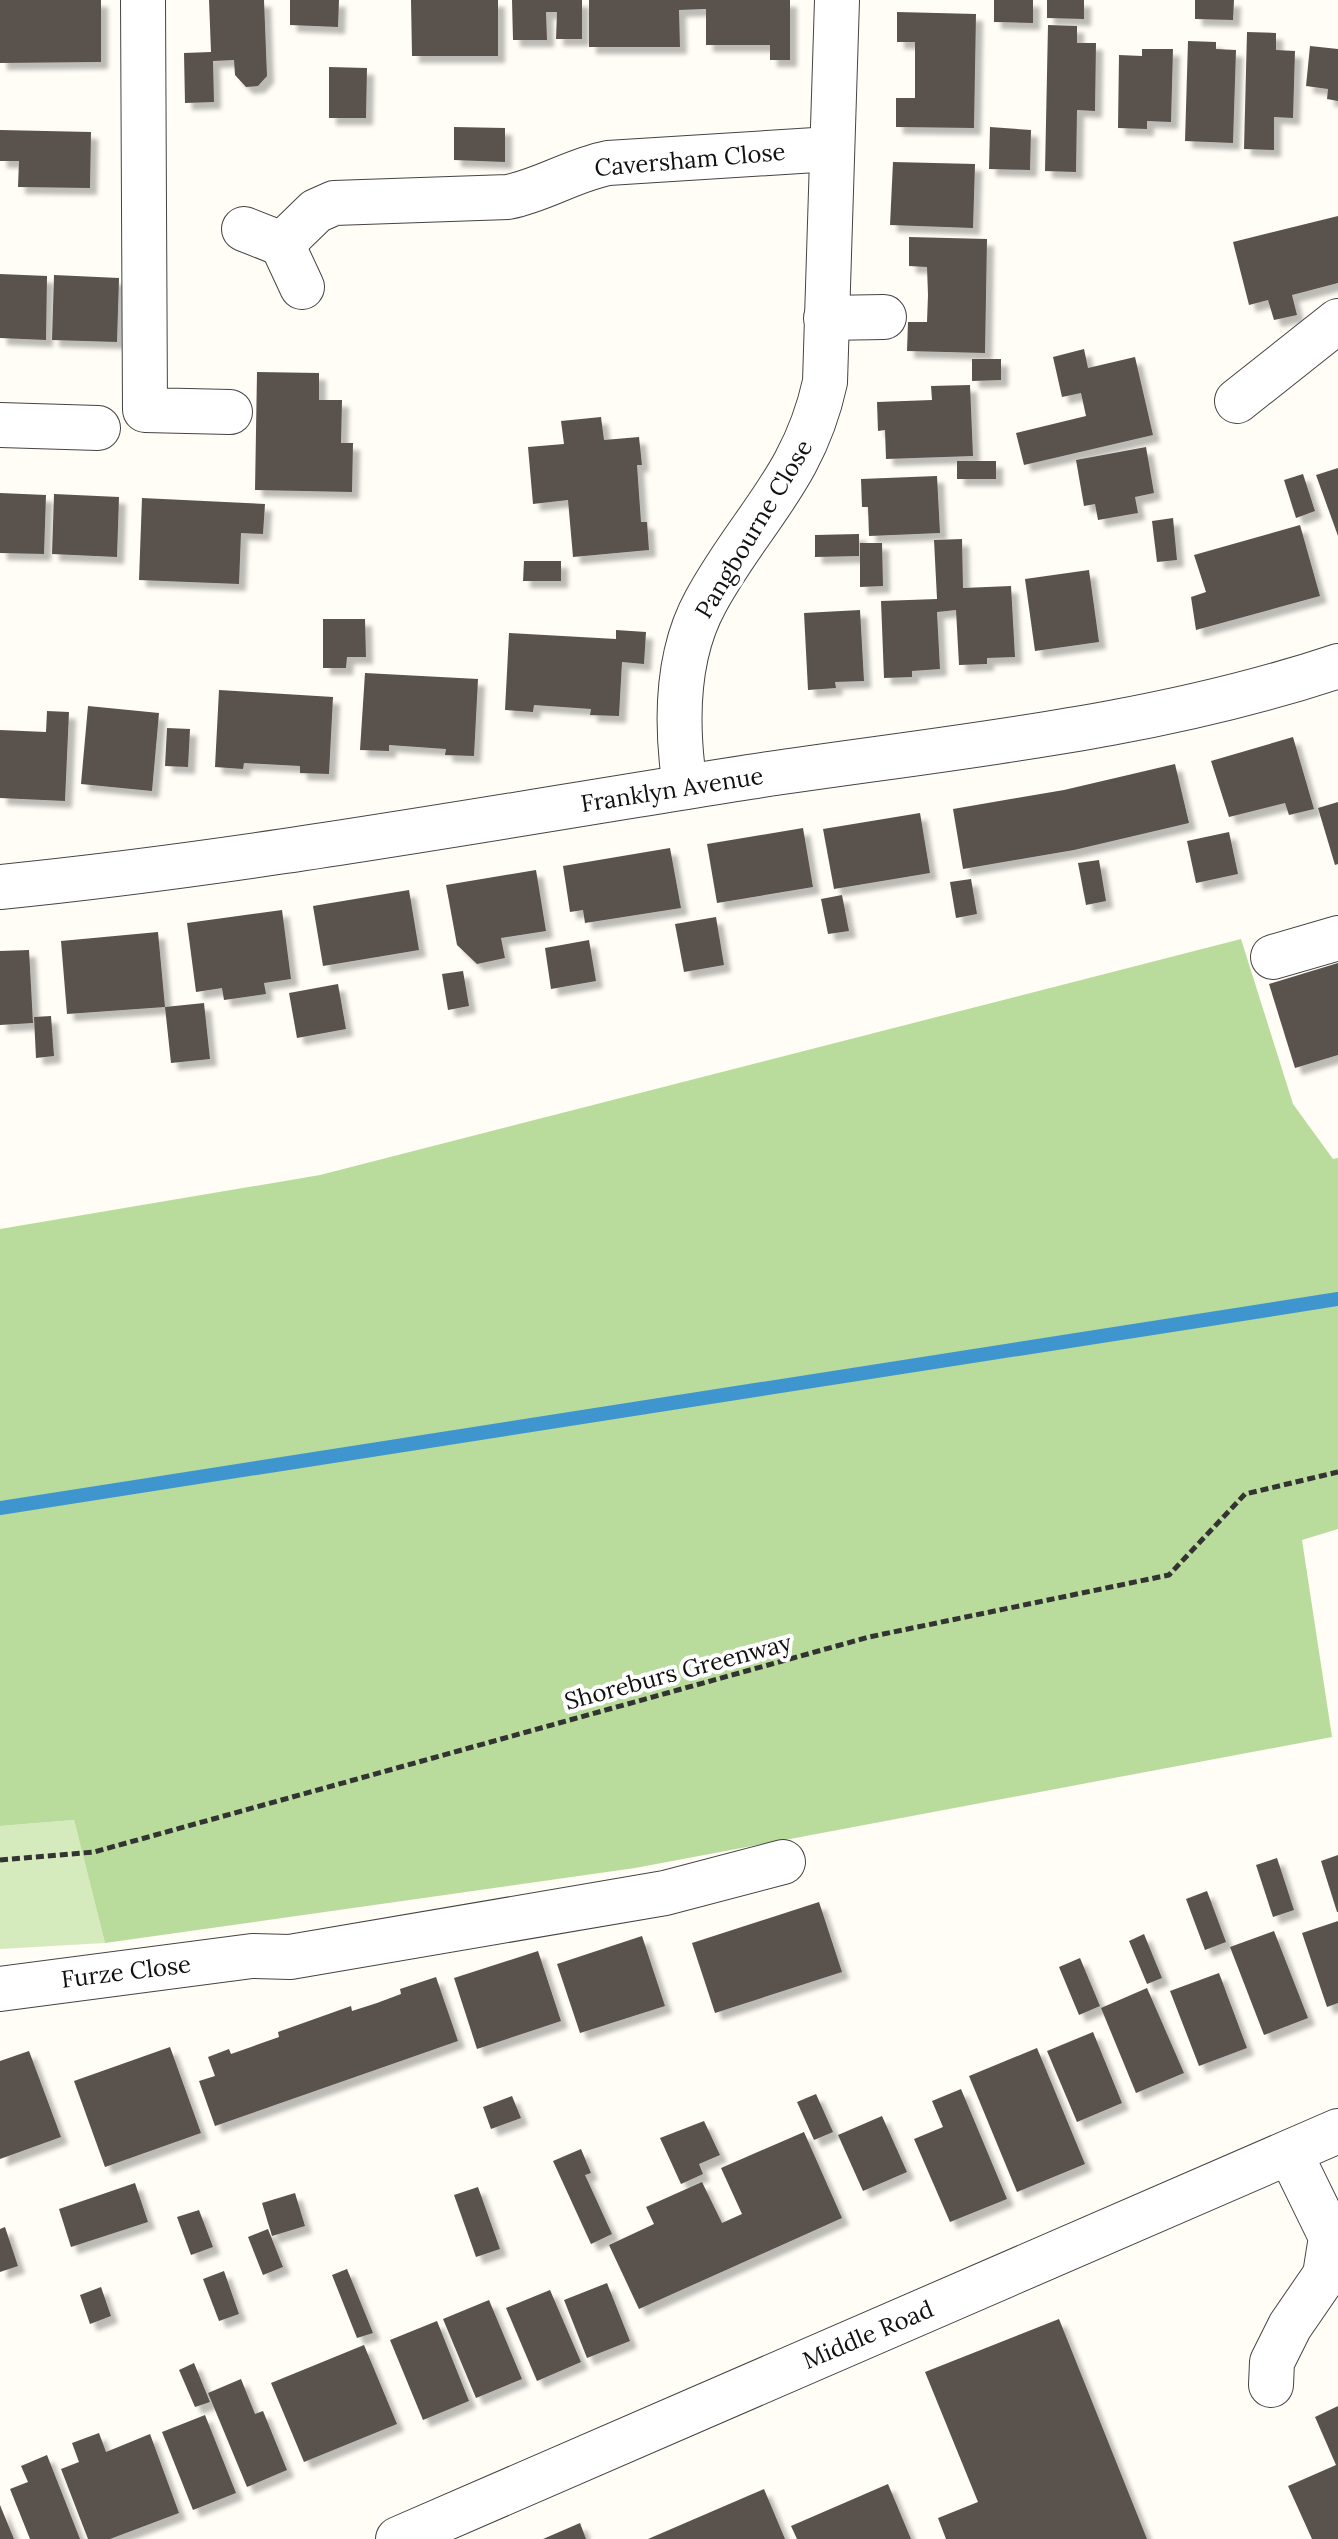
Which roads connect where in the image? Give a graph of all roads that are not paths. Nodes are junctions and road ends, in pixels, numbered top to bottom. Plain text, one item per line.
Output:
1 (143, 0) edge
2 (837, 0) edge
3 (831, 149) junction
4 (302, 287) dead end
5 (884, 317) dead end
6 (826, 318) junction
7 (1338, 321) edge
8 (1237, 401) dead end
9 (230, 412) dead end
10 (0, 425) edge
11 (98, 428) dead end
12 (1338, 666) edge
13 (685, 787) junction
14 (0, 887) edge
15 (1338, 938) edge
16 (1273, 957) dead end
17 (783, 1862) dead end
18 (0, 1989) edge
19 (1338, 2131) edge
20 (1290, 2153) junction
21 (1271, 2385) dead end
22 (398, 2539) edge

1 - 9 street
2 - 3 street, Pangbourne Close
3 - 4 street, Caversham Close
3 - 6 street, Pangbourne Close
5 - 6 street
6 - 13 street, Pangbourne Close
7 - 8 street
10 - 11 street
12 - 13 street, Franklyn Avenue
13 - 14 street, Franklyn Avenue
15 - 16 street
17 - 18 street, Furze Close
19 - 20 street, Middle Road
20 - 21 street
20 - 22 street, Middle Road

